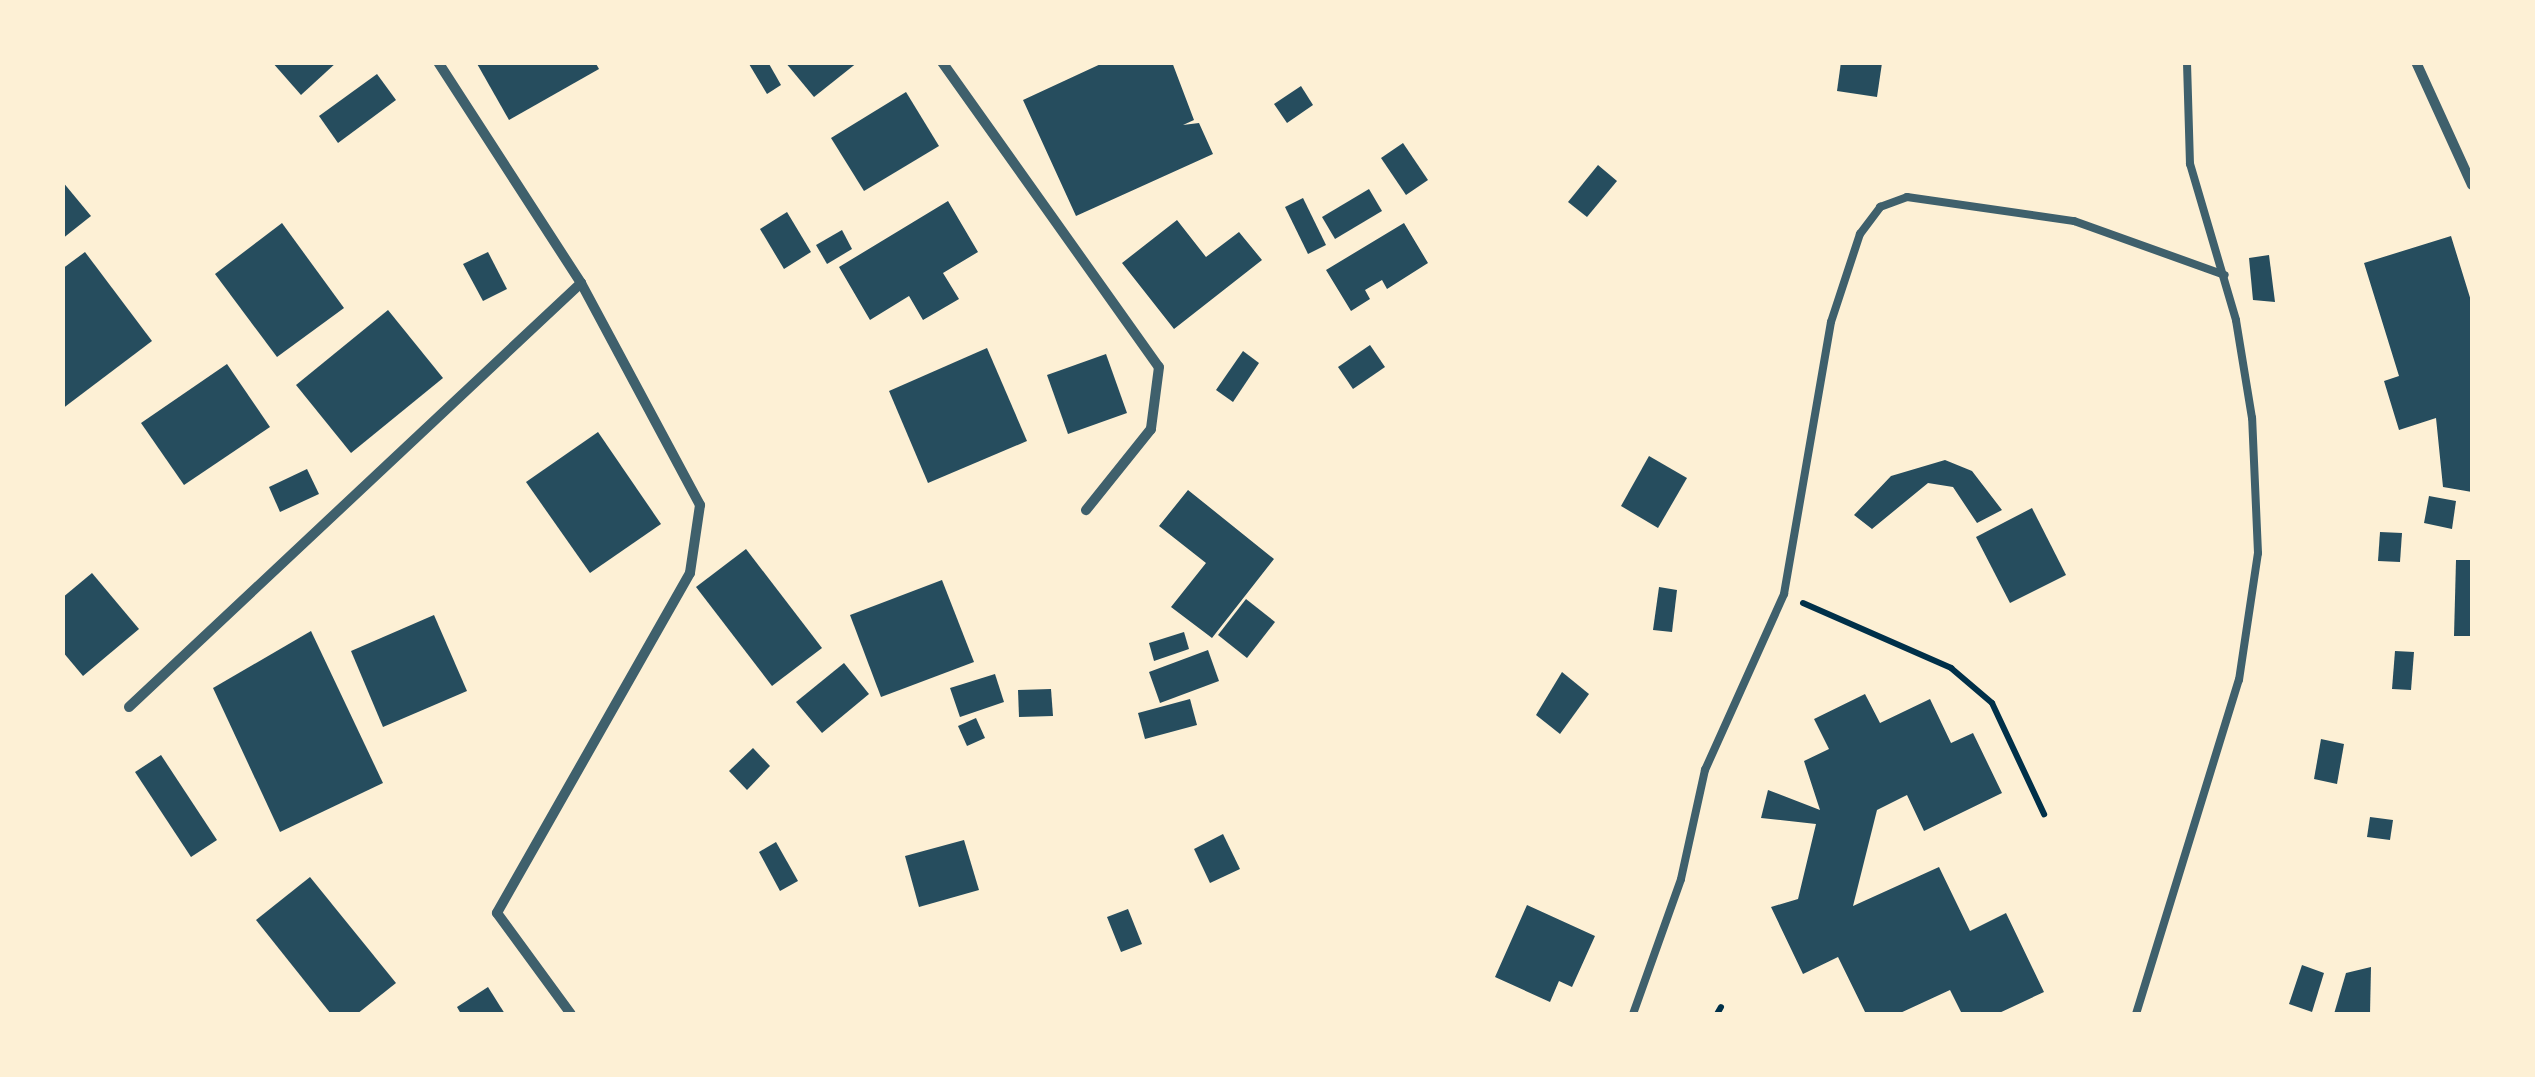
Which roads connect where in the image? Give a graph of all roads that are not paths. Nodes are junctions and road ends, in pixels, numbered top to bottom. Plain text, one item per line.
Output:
1 (438, 62) edge
2 (942, 62) edge
3 (2187, 62) edge
4 (2416, 62) edge
5 (2472, 185) edge
6 (2225, 275) junction
7 (581, 284) junction
8 (1086, 510) dead end
9 (128, 707) dead end
10 (571, 1014) edge
11 (1633, 1014) edge
12 (2136, 1014) edge

1 - 7 street
2 - 8 street
3 - 6 lane
4 - 5 street
6 - 11 lane
6 - 12 lane
7 - 9 street
7 - 10 street

